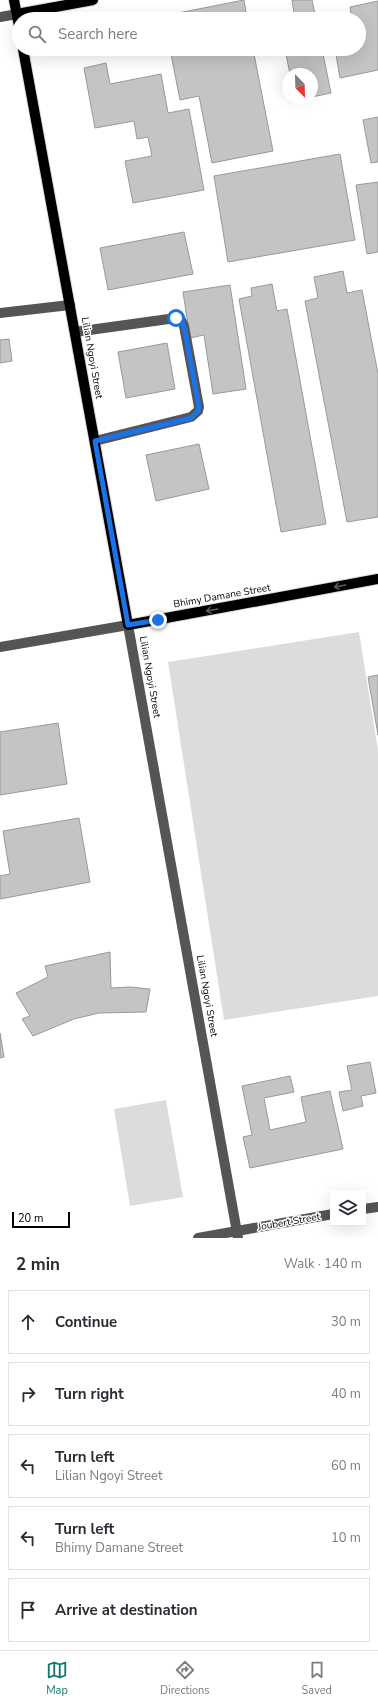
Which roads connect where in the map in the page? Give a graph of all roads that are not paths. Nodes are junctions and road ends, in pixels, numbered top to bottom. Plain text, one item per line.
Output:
1 (14, 0) edge
2 (93, 0) edge
3 (17, 12) edge
4 (28, 12) edge
5 (12, 15) edge
6 (0, 17) edge
7 (24, 56) edge
8 (70, 305) junction
9 (0, 313) edge
10 (75, 332) junction
11 (95, 441) junction
12 (378, 579) edge
13 (128, 625) junction
14 (0, 647) edge
15 (378, 1206) edge
16 (366, 1208) edge
17 (330, 1215) edge
18 (238, 1235) edge
19 (198, 1238) edge

1 - 3 main road
2 - 4 main road
5 - 6 street
7 - 8 main road, Lilian Ngoyi Street
8 - 9 street
8 - 10 main road, Lilian Ngoyi Street
10 - 11 main road, Lilian Ngoyi Street
10 - 11 street
11 - 13 main road, Lilian Ngoyi Street
12 -> 13 main road, Bhimy Damane Street
13 - 14 street, Bhimy Damane Street
13 - 18 street, Lilian Ngoyi Street
15 - 16 street
17 - 18 street, Joubert Street
18 - 19 street, Joubert Street

